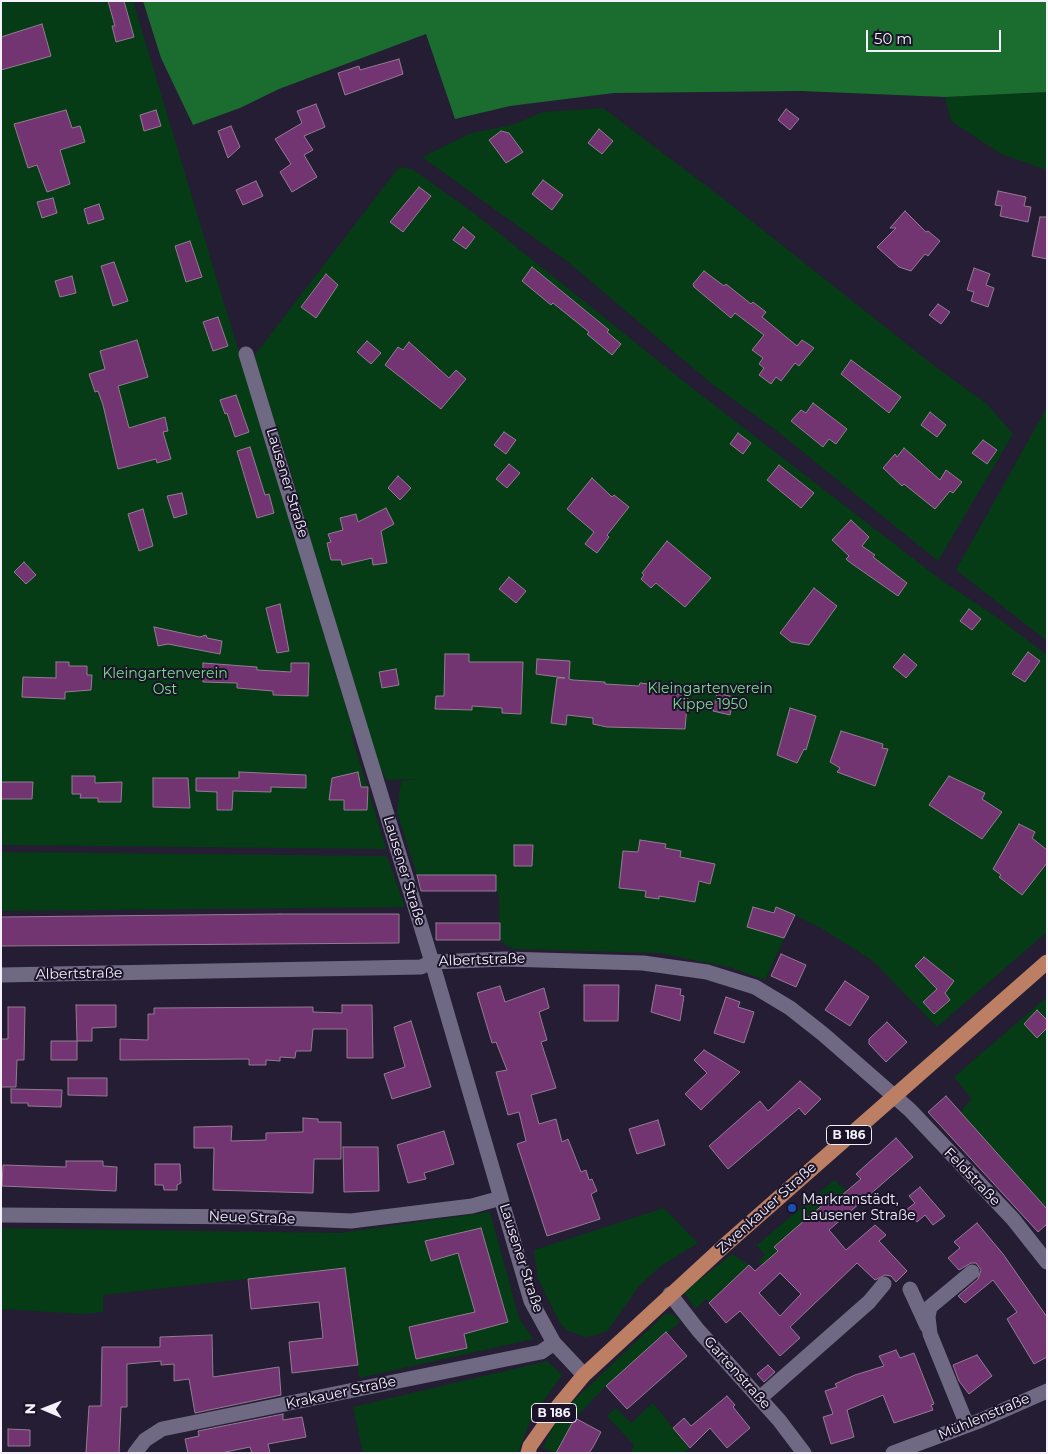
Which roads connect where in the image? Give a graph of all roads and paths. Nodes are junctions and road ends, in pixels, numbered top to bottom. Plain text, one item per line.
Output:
1 (246, 354) dead end
2 (432, 962) junction
3 (1047, 962) edge
4 (1, 976) edge
5 (893, 1096) junction
6 (502, 1198) junction
7 (1, 1215) edge
8 (1047, 1262) edge
9 (972, 1272) dead end
10 (884, 1284) dead end
11 (910, 1289) dead end
12 (670, 1294) junction
13 (930, 1334) junction
14 (554, 1343) junction
15 (584, 1375) junction
16 (1047, 1391) edge
17 (760, 1398) junction
18 (968, 1425) junction
19 (135, 1453) edge
20 (528, 1453) edge
21 (804, 1453) edge
22 (893, 1453) edge

1 - 2 street, Lausener Straße
2 - 4 street, Albertstraße
2 - 5 street, Albertstraße
2 - 6 street, Lausener Straße
3 - 5 main road, Zwenkauer Straße / B 186
5 - 8 street, Feldstraße
5 - 12 main road, Zwenkauer Straße / B 186
6 - 7 street, Neue Straße
6 - 14 street, Lausener Straße
9 - 13 street
10 - 17 street
11 - 13 street
12 - 15 main road, Zwenkauer Straße / B 186
12 - 17 street, Gartenstraße
13 - 18 street
14 - 15 street, Lausener Straße
14 - 19 street, Krakauer Straße
15 - 20 main road, Zwenkauer Straße / B 186
16 - 18 street, Mühlenstraße
17 - 21 street, Gartenstraße
18 - 22 street, Mühlenstraße

